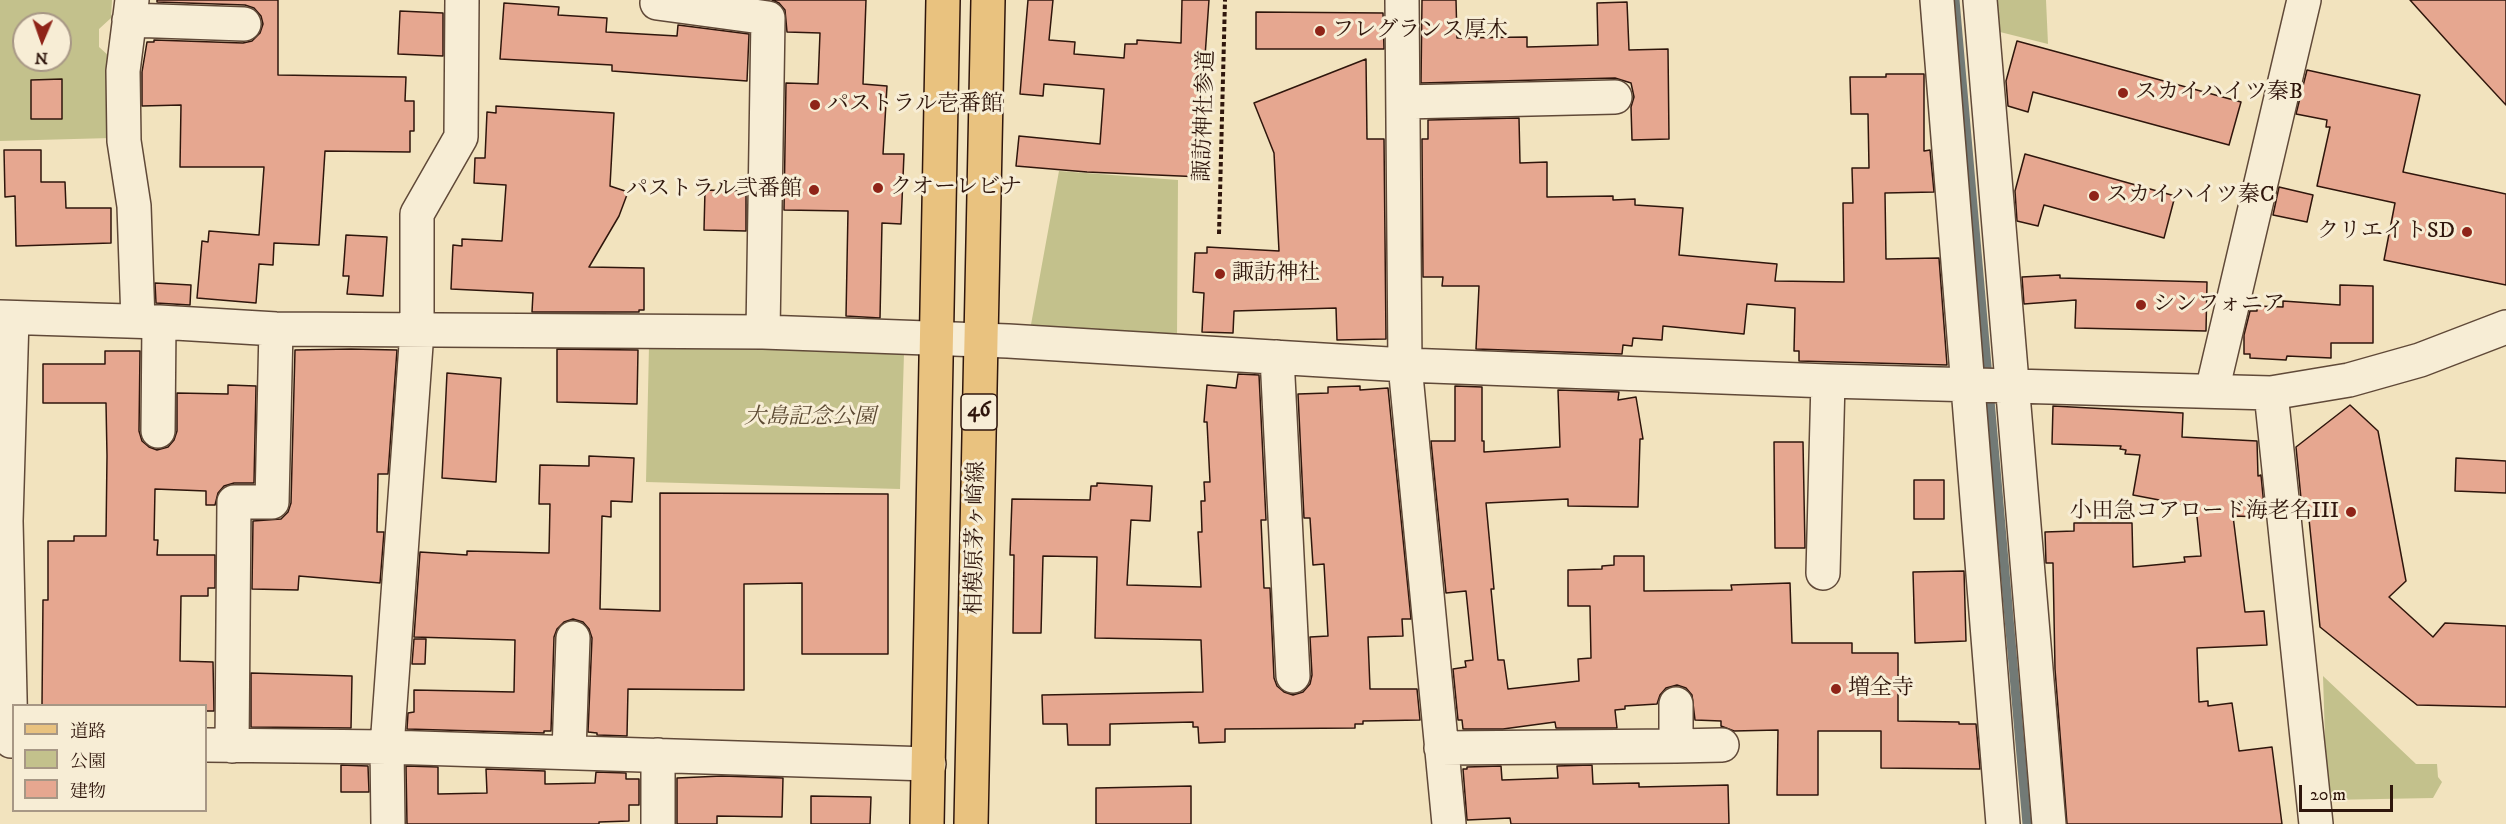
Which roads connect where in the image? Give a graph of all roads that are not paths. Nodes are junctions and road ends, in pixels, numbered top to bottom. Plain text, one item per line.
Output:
1 (462, 0) edge
2 (943, 0) edge
3 (988, 0) edge
4 (1402, 0) edge
5 (1937, 0) edge
6 (1980, 0) edge
7 (2304, 0) edge
8 (657, 3) dead end
9 (130, 10) edge
10 (244, 24) dead end
11 (1615, 97) dead end
12 (1404, 102) junction
13 (6, 318) edge
14 (148, 322) junction
15 (2506, 327) edge
16 (276, 329) junction
17 (417, 331) junction
18 (763, 332) junction
19 (938, 338) junction
20 (980, 340) junction
21 (1277, 357) junction
22 (1405, 365) junction
23 (1828, 381) junction
24 (1990, 386) junction
25 (2212, 391) junction
26 (2271, 393) junction
27 (158, 431) dead end
28 (1823, 573) dead end
29 (573, 638) dead end
30 (1293, 676) dead end
31 (1676, 704) dead end
32 (8, 741) edge
33 (1722, 745) dead end
34 (219, 746) edge
35 (1676, 746) junction
36 (387, 747) junction
37 (1441, 748) junction
38 (569, 752) junction
39 (658, 755) junction
40 (929, 764) junction
41 (388, 824) edge
42 (658, 824) edge
43 (927, 824) edge
44 (971, 824) edge
45 (1449, 824) edge
46 (2003, 824) edge
47 (2049, 824) edge
48 (2316, 824) edge

1 - 17 street
2 - 19 main road, 相模原茅ヶ崎線 / 46
3 - 20 main road, 相模原茅ヶ崎線 / 46
4 - 12 street
5 - 24 street
6 - 24 street
7 - 25 street
8 - 18 street
9 - 10 street
9 - 14 street
11 - 12 street
12 - 22 street
13 - 14 street
13 - 32 street
14 - 16 street
14 - 27 street
15 - 26 street
16 - 17 street
16 - 34 street
17 - 18 street
17 - 36 street
18 - 19 street
19 - 20 street
19 - 40 main road, 相模原茅ヶ崎線 / 46
20 - 21 street
20 - 44 main road, 相模原茅ヶ崎線 / 46
21 - 22 street
21 - 30 street
22 - 23 street
22 - 37 street
23 - 24 street
23 - 28 street
24 - 25 street
24 - 46 street
24 - 47 street
25 - 26 street
26 - 48 street
29 - 38 street
31 - 35 street
33 - 35 street
34 - 36 street
35 - 37 street
36 - 38 street
36 - 41 street
37 - 45 street
38 - 39 street
39 - 40 street
39 - 42 street
40 - 43 main road, 相模原茅ヶ崎線 / 46

